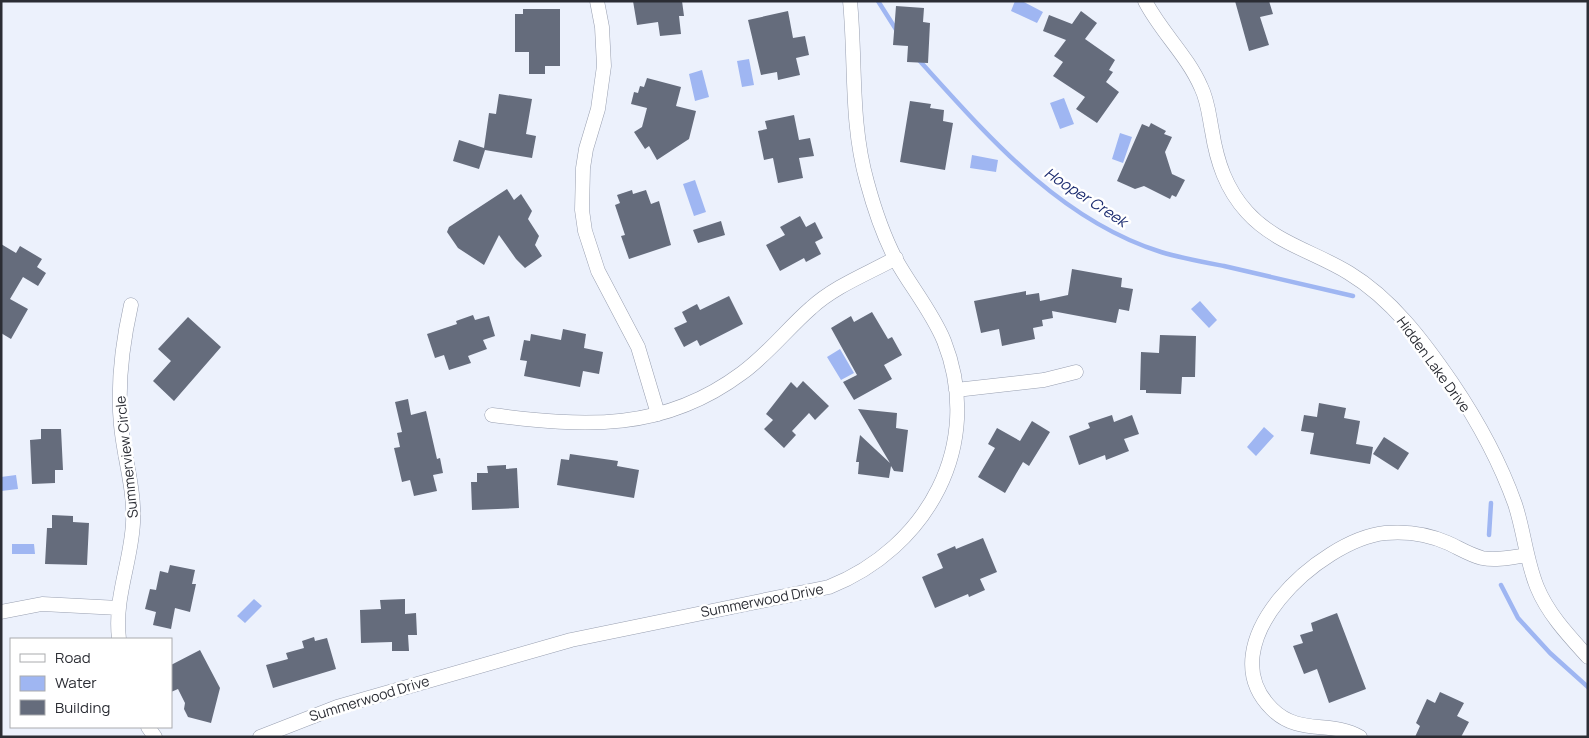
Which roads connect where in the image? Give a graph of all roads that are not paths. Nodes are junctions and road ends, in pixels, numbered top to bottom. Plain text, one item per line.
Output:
1 (597, 1) edge
2 (850, 1) edge
3 (1148, 2) edge
4 (896, 258) junction
5 (131, 305) dead end
6 (1076, 372) dead end
7 (956, 390) junction
8 (658, 414) junction
9 (492, 415) dead end
10 (1527, 555) junction
11 (119, 608) junction
12 (1, 612) edge
13 (119, 638) edge
14 (1588, 657) edge
15 (260, 737) edge
16 (1360, 737) edge

1 - 8 street
2 - 4 street, Summerwood Drive
3 - 10 street, Hidden Lake Drive
4 - 7 street, Summerwood Drive
4 - 8 street
5 - 11 street, Summerview Circle
6 - 7 street
7 - 15 street, Summerwood Drive
8 - 9 street
10 - 14 street, Hidden Lake Drive
10 - 16 street
11 - 12 street
11 - 13 street, Summerview Circle

